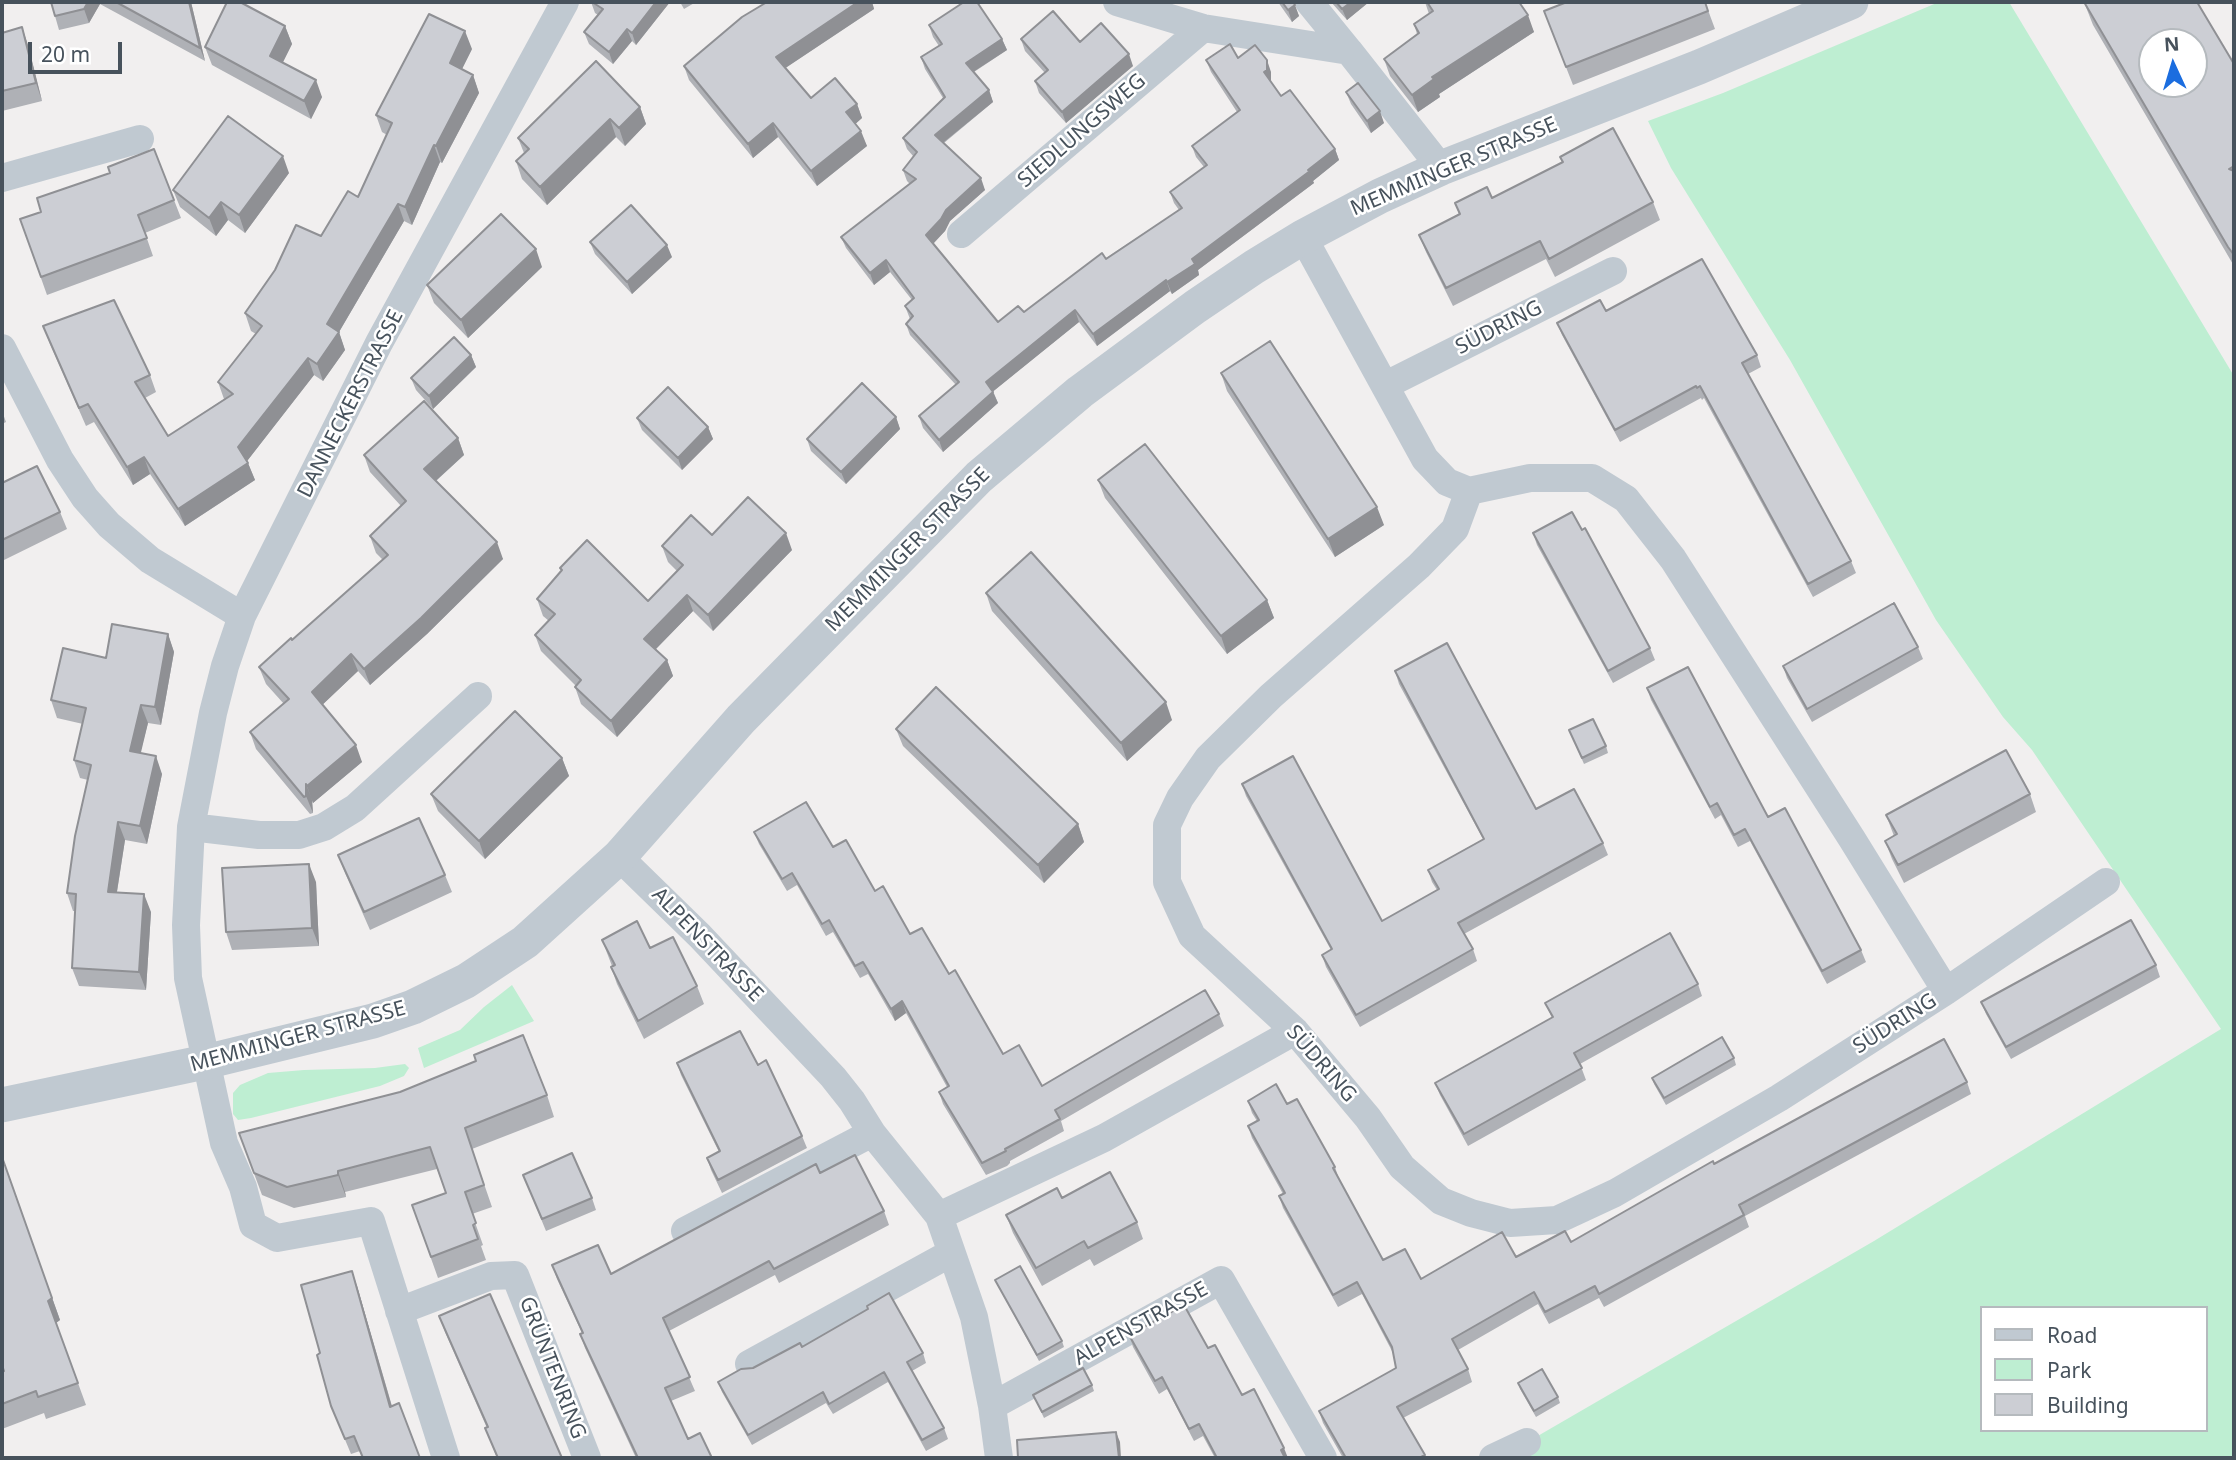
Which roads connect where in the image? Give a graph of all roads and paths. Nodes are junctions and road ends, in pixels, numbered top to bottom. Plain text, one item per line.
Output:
1 (565, 2) edge
2 (1116, 2) edge
3 (1309, 2) edge
4 (1851, 2) edge
5 (1203, 27) junction
6 (1349, 51) junction
7 (140, 139) dead end
8 (1441, 168) junction
9 (2, 178) edge
10 (961, 234) dead end
11 (1303, 237) junction
12 (1612, 271) dead end
13 (2, 348) edge
14 (1386, 385) junction
15 (1469, 491) junction
16 (242, 617) junction
17 (478, 696) dead end
18 (191, 827) junction
19 (619, 857) junction
20 (2106, 883) dead end
21 (1946, 991) junction
22 (1295, 1031) junction
23 (205, 1062) junction
24 (2, 1105) edge
25 (872, 1133) junction
26 (939, 1216) junction
27 (685, 1231) edge
28 (951, 1253) junction
29 (399, 1311) junction
30 (749, 1364) dead end
31 (992, 1406) junction
32 (1527, 1442) dead end
33 (446, 1458) edge
34 (587, 1458) edge
35 (999, 1458) edge
36 (1323, 1458) edge
37 (1493, 1458) edge

1 - 16 street, DANNECKERSTRASSE
2 - 5 street
3 - 6 street
4 - 8 street, MEMMINGER STRASSE
5 - 6 street
5 - 10 street, SIEDLUNGSWEG
6 - 8 street
7 - 9 street
8 - 11 street, MEMMINGER STRASSE
11 - 14 street
11 - 19 street, MEMMINGER STRASSE
12 - 14 street, SÜDRING
13 - 16 street
14 - 15 street
15 - 21 street, SÜDRING
15 - 22 street, SÜDRING
16 - 18 street, DANNECKERSTRASSE
17 - 18 street
18 - 23 street, DANNECKERSTRASSE
19 - 23 street, MEMMINGER STRASSE
19 - 25 street, ALPENSTRASSE
20 - 21 street, SÜDRING
21 - 22 street, SÜDRING
22 - 26 street
23 - 24 street, MEMMINGER STRASSE
23 - 29 street
25 - 26 street, ALPENSTRASSE
25 - 27 street
26 - 28 street, ALPENSTRASSE
28 - 30 street
28 - 31 street, ALPENSTRASSE
29 - 33 street
29 - 34 street, GRÜNTENRING
31 - 35 street, ALPENSTRASSE
31 - 36 street, ALPENSTRASSE
32 - 37 street

